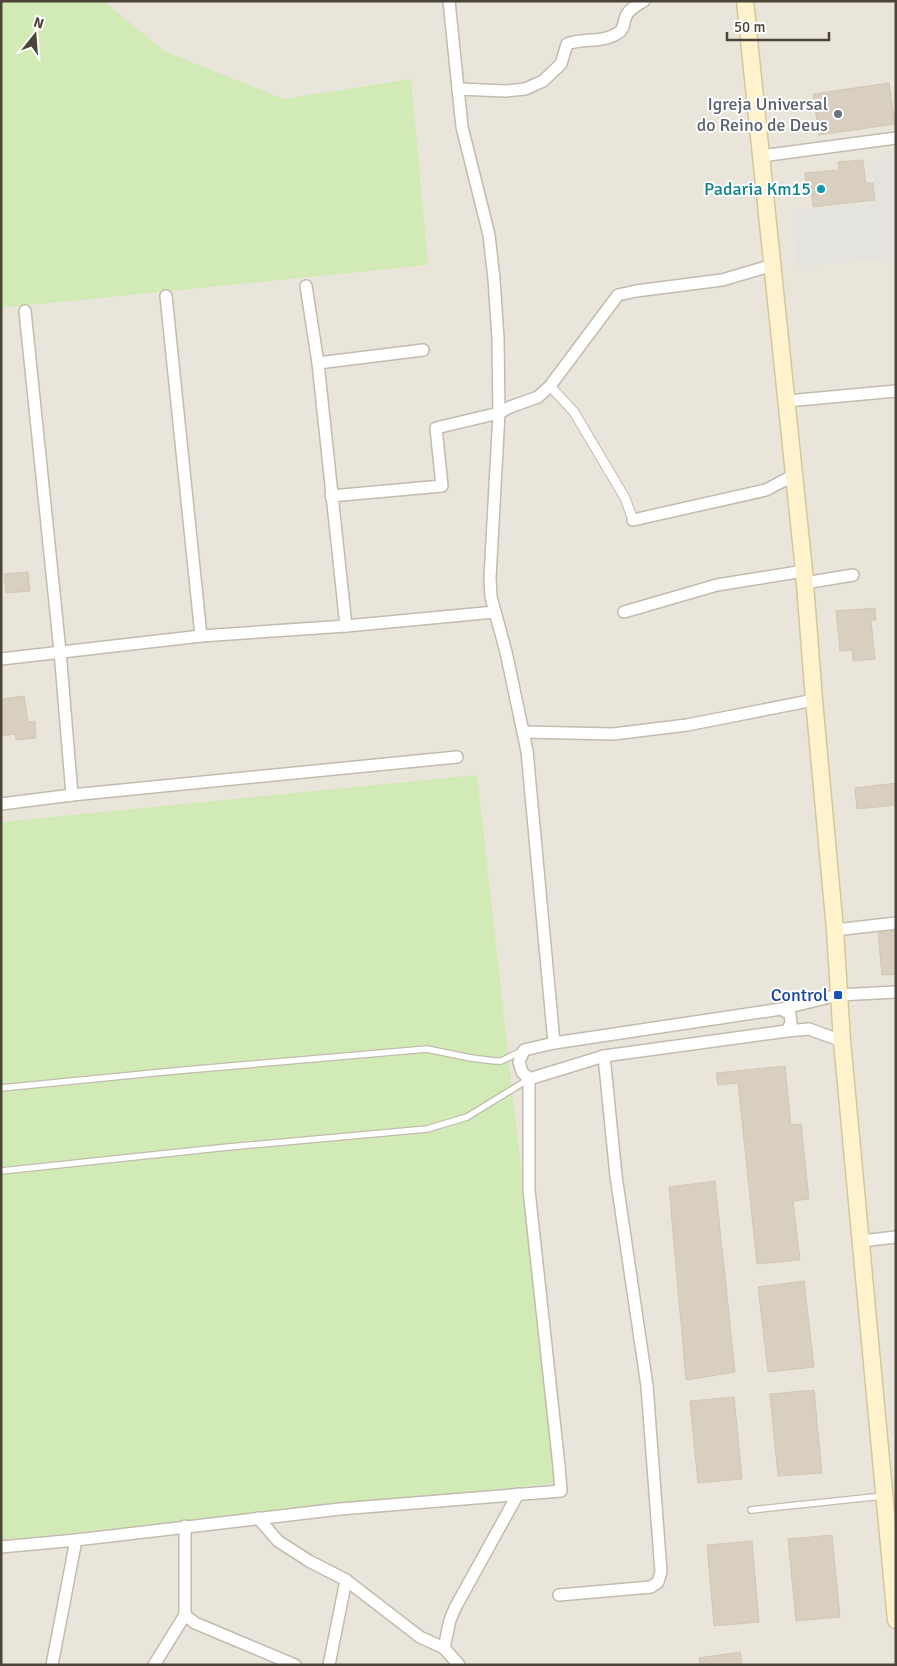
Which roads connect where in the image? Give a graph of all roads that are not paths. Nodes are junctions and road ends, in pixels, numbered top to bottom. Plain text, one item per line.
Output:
1 (449, 1) edge
2 (644, 1) edge
3 (745, 1) edge
4 (458, 89) junction
5 (896, 138) edge
6 (761, 156) junction
7 (773, 265) junction
8 (306, 286) dead end
9 (166, 296) dead end
10 (25, 311) dead end
11 (423, 350) dead end
12 (318, 363) junction
13 (550, 386) junction
14 (896, 391) edge
15 (787, 401) junction
16 (499, 413) junction
17 (794, 475) junction
18 (331, 496) junction
19 (633, 520) joint
20 (853, 574) dead end
21 (804, 577) junction
22 (496, 612) junction
23 (624, 612) dead end
24 (346, 626) junction
25 (201, 636) junction
26 (60, 652) junction
27 (1, 659) edge
28 (814, 700) junction
29 (523, 732) junction
30 (457, 757) dead end
31 (72, 795) junction
32 (1, 804) edge
33 (896, 922) edge
34 (835, 930) junction
35 (896, 992) edge
36 (838, 995) junction
37 (781, 1009) junction
38 (787, 1031) junction
39 (842, 1041) junction
40 (554, 1043) junction
41 (524, 1050) junction
42 (604, 1056) junction
43 (529, 1079) junction
44 (1, 1088) edge
45 (1, 1171) edge
46 (896, 1237) edge
47 (861, 1241) junction
48 (518, 1494) junction
49 (885, 1496) junction
50 (751, 1510) dead end
51 (258, 1518) junction
52 (185, 1526) junction
53 (892, 1535) edge
54 (76, 1540) junction
55 (1, 1547) edge
56 (346, 1580) junction
57 (560, 1594) dead end
58 (185, 1616) junction
59 (896, 1620) edge
60 (444, 1648) junction
61 (52, 1665) edge
62 (154, 1665) edge
63 (295, 1665) edge
64 (329, 1665) edge
65 (459, 1665) edge

1 - 4 street
2 - 4 street
3 - 6 main road
4 - 16 street
5 - 6 street
6 - 7 main road
7 - 13 street
7 - 15 main road
8 - 12 street
9 - 25 street
10 - 26 street
11 - 12 street
12 - 18 street
13 - 16 street
13 - 19 street
14 - 15 street
15 - 17 main road
16 - 18 street
16 - 22 street
17 - 19 street
17 - 21 main road
18 - 24 street
20 - 21 street
21 - 23 street
21 - 28 main road
22 - 24 street
22 - 29 street
24 - 25 street
25 - 26 street
26 - 27 street
26 - 31 street
28 - 29 street
28 - 34 main road
29 - 40 street
30 - 31 street
31 - 32 street
33 - 34 street
34 - 36 main road
35 - 36 street
36 - 37 street
36 - 39 main road
37 - 38 street
37 - 40 street
38 - 39 street
38 - 42 street
39 - 47 main road
40 - 41 street
41 - 43 street
41 - 44 lane
42 - 43 street
42 - 57 street
43 - 45 lane
43 - 48 street
46 - 47 street
47 - 49 main road
48 - 51 street
48 - 60 street
49 - 50 lane
49 - 53 main road
51 - 52 street
51 - 56 street
52 - 54 street
52 - 58 street
53 - 59 main road
54 - 55 street
54 - 61 street
56 - 60 street
56 - 64 street
58 - 62 street
58 - 63 street
60 - 65 street

